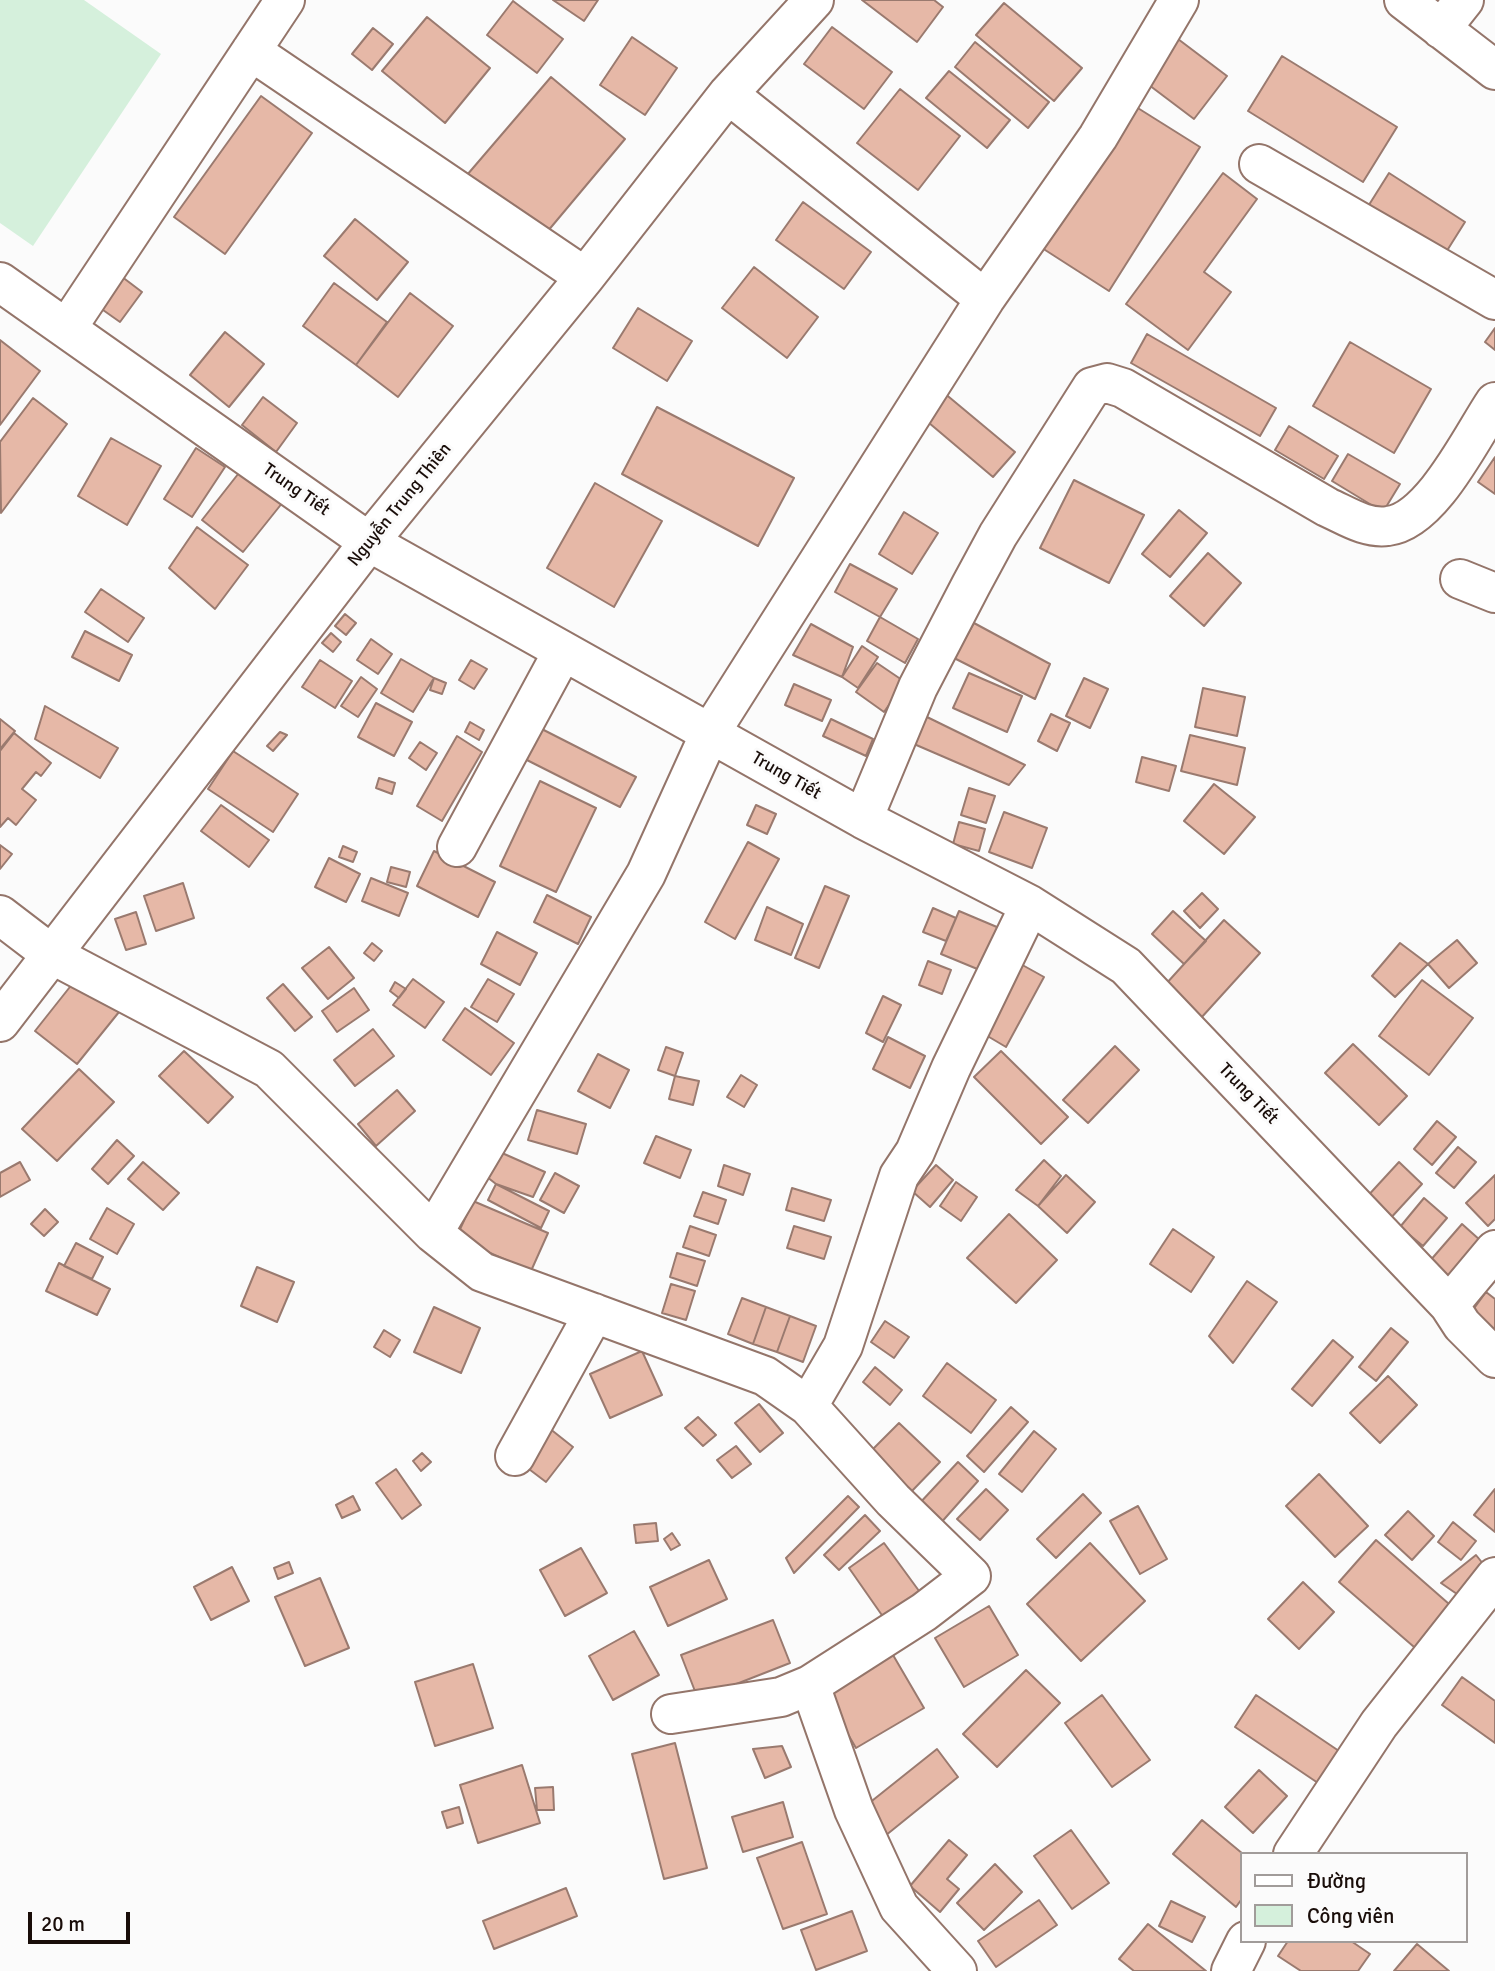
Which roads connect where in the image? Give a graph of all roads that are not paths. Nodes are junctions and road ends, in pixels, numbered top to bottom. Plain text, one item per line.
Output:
1 (285, 0) edge
2 (814, 0) edge
3 (1179, 0) edge
4 (1404, 0) edge
5 (1453, 14) edge
6 (251, 51) junction
7 (1495, 70) edge
8 (728, 94) junction
9 (1259, 164) dead end
10 (585, 277) junction
11 (0, 282) edge
12 (985, 299) junction
13 (1495, 300) edge
14 (66, 328) junction
15 (1495, 402) edge
16 (369, 542) junction
17 (1460, 579) dead end
18 (1495, 593) edge
19 (563, 651) junction
20 (710, 733) junction
21 (863, 819) junction
22 (457, 846) dead end
23 (1030, 905) junction
24 (0, 915) edge
25 (51, 954) junction
26 (0, 1022) edge
27 (433, 1233) junction
28 (1495, 1250) edge
29 (1449, 1305) junction
30 (594, 1313) junction
31 (1495, 1358) edge
32 (808, 1406) junction
33 (514, 1456) dead end
34 (1495, 1577) edge
35 (810, 1685) junction
36 (671, 1714) dead end
37 (1294, 1852) edge
38 (957, 1971) edge

1 - 6 street
2 - 8 street, Nguyễn Trung Thiên
3 - 12 street
4 - 5 street
5 - 7 street
6 - 10 street
6 - 14 street
8 - 10 street, Nguyễn Trung Thiên
8 - 12 street
9 - 13 street
10 - 16 street, Nguyễn Trung Thiên
11 - 14 street, Trung Tiết
12 - 20 street
14 - 16 street, Trung Tiết
15 - 21 street
16 - 19 street, Trung Tiết
16 - 25 street, Nguyễn Trung Thiên
17 - 18 street
19 - 20 street, Trung Tiết
19 - 22 street
20 - 21 street, Trung Tiết
20 - 27 street
21 - 23 street, Trung Tiết
23 - 29 street, Trung Tiết
23 - 32 street
24 - 25 street
25 - 26 street, Nguyễn Trung Thiên
25 - 27 street
27 - 30 street
28 - 29 street
29 - 31 street, Trung Tiết
30 - 32 street
30 - 33 street
32 - 35 street
34 - 37 street
35 - 36 street
35 - 38 street

